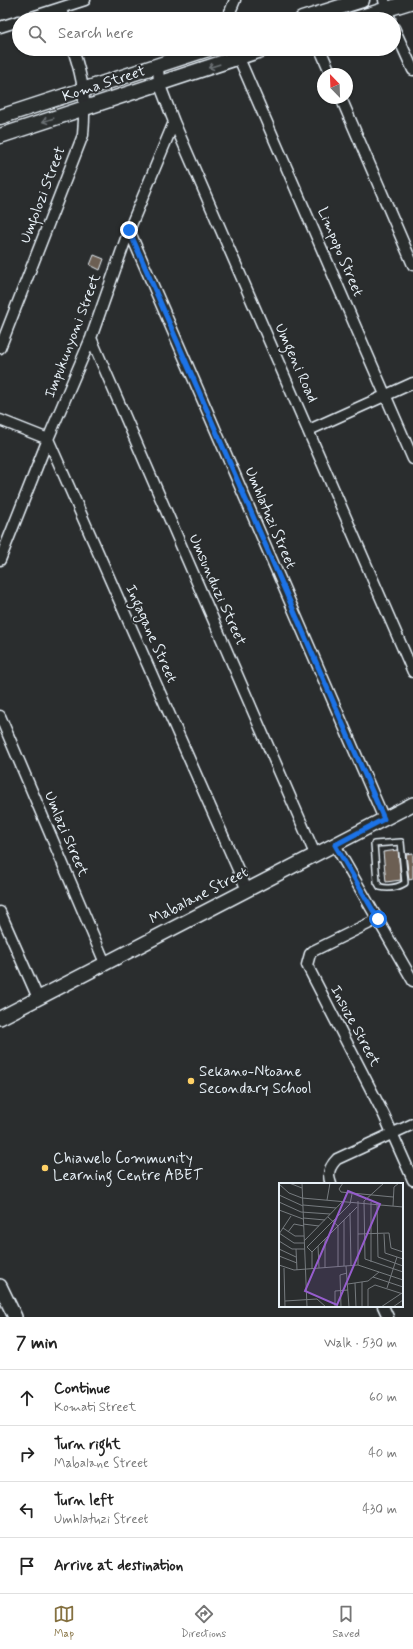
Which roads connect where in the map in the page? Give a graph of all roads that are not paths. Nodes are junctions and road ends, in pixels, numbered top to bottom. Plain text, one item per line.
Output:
1 (85, 0) edge
2 (235, 0) edge
3 (362, 0) edge
4 (413, 1) edge
5 (61, 8) junction
6 (386, 9) edge
7 (48, 12) edge
8 (62, 12) edge
9 (230, 12) edge
10 (325, 12) edge
11 (12, 23) edge
12 (0, 27) edge
13 (401, 43) edge
14 (75, 56) edge
15 (187, 56) edge
16 (229, 56) edge
17 (238, 56) edge
18 (323, 56) edge
19 (158, 66) junction
20 (328, 68) edge
21 (413, 70) edge
22 (159, 83) junction
23 (84, 90) junction
24 (344, 104) edge
25 (85, 108) junction
26 (0, 117) edge
27 (174, 122) junction
28 (0, 136) edge
29 (129, 230) junction
30 (413, 265) edge
31 (91, 338) junction
32 (0, 348) edge
33 (413, 384) edge
34 (385, 396) junction
35 (0, 420) edge
36 (309, 430) junction
37 (48, 439) junction
38 (413, 459) edge
39 (0, 560) edge
40 (413, 672) edge
41 (0, 716) edge
42 (413, 804) edge
43 (384, 819) junction
44 (401, 842) joint
45 (335, 845) junction
46 (316, 854) junction
47 (247, 890) junction
48 (0, 912) edge
49 (378, 919) junction
50 (105, 963) junction
51 (413, 981) edge
52 (38, 998) junction
53 (0, 1018) edge
54 (413, 1124) edge
55 (393, 1133) junction
56 (413, 1180) edge
57 (331, 1183) edge
58 (0, 1286) edge
59 (383, 1307) edge
60 (15, 1317) edge
61 (388, 1317) edge

1 - 5 street
2 - 9 street
3 - 10 main road
4 - 6 main road
5 - 7 street
5 - 8 street
11 - 12 street
13 - 21 street
14 - 23 street, Umfolozi Street
15 - 19 main road, Koma Street
16 -> 22 main road, Koma Street
17 - 34 street, Limpopo Street
18 - 20 street
19 - 22 street, Umgeni Road
19 - 23 main road, Koma Street
22 - 25 main road, Koma Street
22 - 27 street, Umgeni Road
23 - 25 street, Umfolozi Street
23 - 26 main road, Koma Street
24 - 30 street
25 -> 28 main road, Koma Street
25 - 32 street, Umfolozi Street
27 - 29 street, Impukunyoni Street
27 - 36 street, Umgeni Road
29 - 31 street, Impukunyoni Street
29 - 43 street, Umhlatuzi Street
31 - 37 street, Impukunyoni Street
31 - 46 street, Umsunduzi Street
33 - 34 street
34 - 36 street
34 - 38 street, Limpopo Street
35 - 37 street
36 - 40 street, Umgeni Road
37 - 39 street, Impukunyoni Street
37 - 47 street, Ingagane Street
41 - 50 street, Umlazi Street
42 - 43 street, Mabalane Street
43 - 45 street, Mabalane Street
44 - 44 lane
45 - 46 street, Mabalane Street
45 - 49 street
46 - 47 street, Mabalane Street
47 - 50 street, Mabalane Street
48 - 52 street
49 - 51 street
49 - 55 street, Insuze Street
50 - 52 street, Mabalane Street
52 - 53 street, Mabalane Street
54 - 55 street
55 - 56 street, Insuze Street
55 - 57 street
58 - 60 street
59 - 61 street

